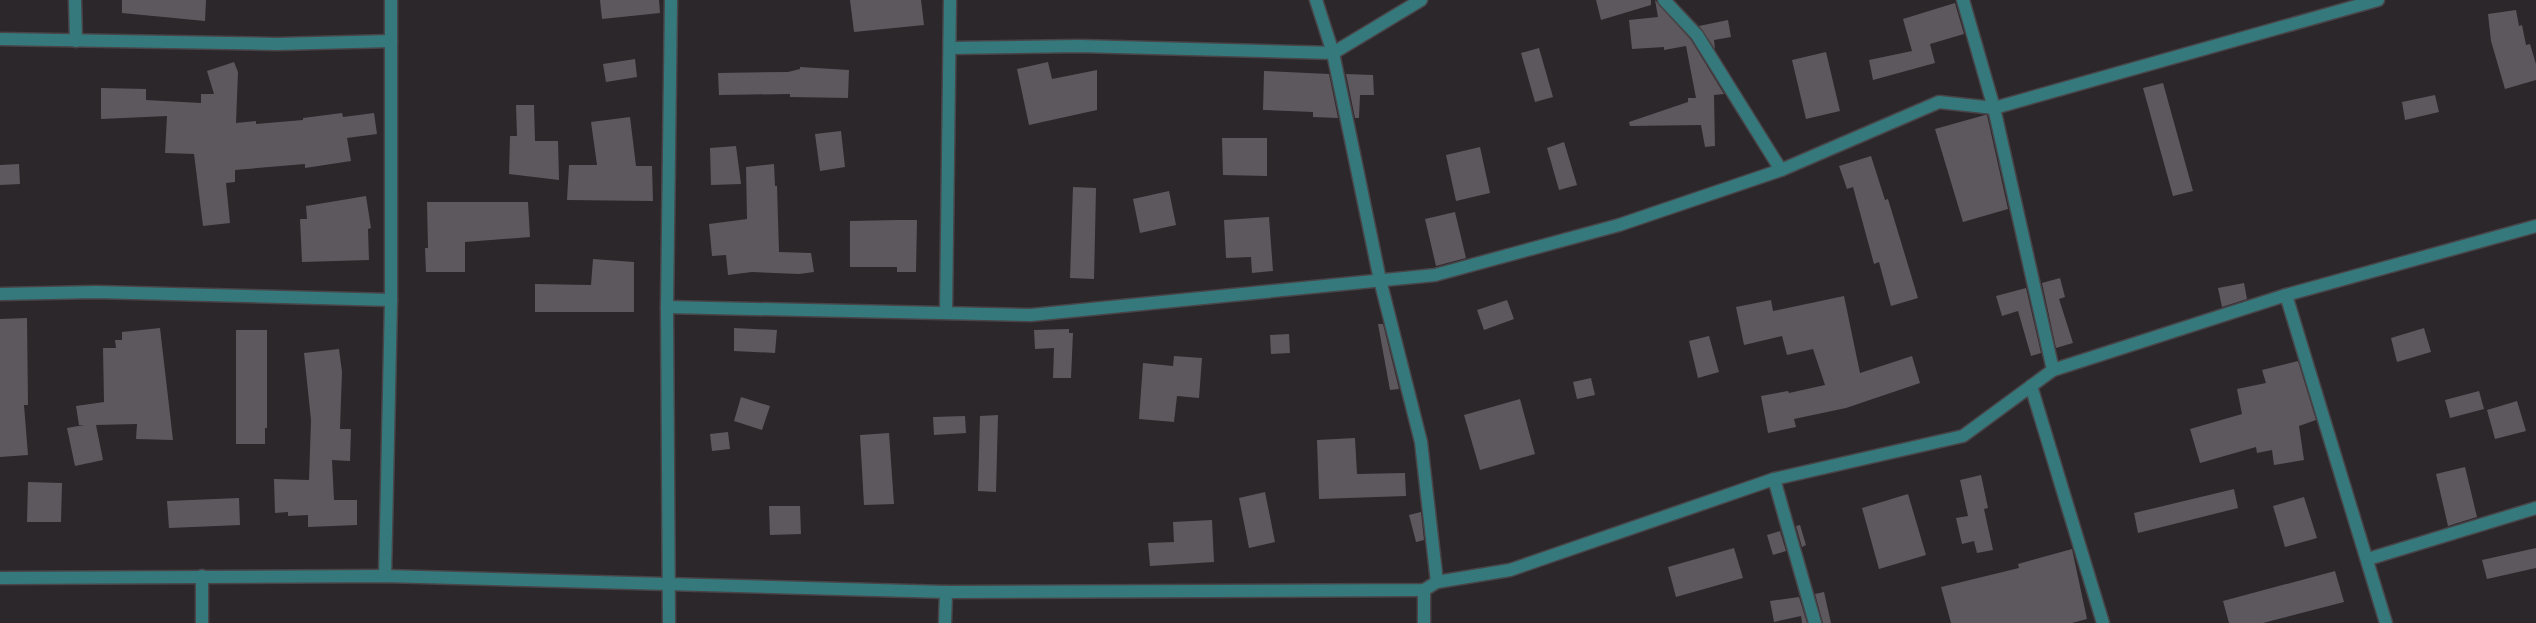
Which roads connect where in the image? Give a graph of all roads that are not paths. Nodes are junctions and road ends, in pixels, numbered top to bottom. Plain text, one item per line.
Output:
1 (75, 0) edge
2 (391, 0) edge
3 (671, 0) edge
4 (950, 0) edge
5 (1316, 0) edge
6 (1421, 0) edge
7 (1664, 0) edge
8 (1963, 0) edge
9 (2378, 0) edge
10 (0, 39) edge
11 (76, 41) junction
12 (391, 41) junction
13 (950, 48) junction
14 (1333, 53) junction
15 (1994, 108) junction
16 (1781, 170) junction
17 (2536, 226) edge
18 (1380, 280) junction
19 (0, 294) edge
20 (2286, 295) junction
21 (390, 300) junction
22 (667, 307) junction
23 (946, 312) junction
24 (2053, 370) junction
25 (2032, 386) junction
26 (1774, 479) junction
27 (2536, 508) edge
28 (2368, 559) junction
29 (202, 576) junction
30 (385, 576) junction
31 (0, 578) edge
32 (1437, 582) junction
33 (670, 583) junction
34 (1424, 590) junction
35 (946, 592) junction
36 (202, 623) edge
37 (668, 623) edge
38 (945, 623) edge
39 (1424, 623) edge
40 (1815, 623) edge
41 (2103, 623) edge
42 (2386, 623) edge

1 - 11 street
2 - 12 street
3 - 22 street
4 - 13 street
5 - 14 street
6 - 14 street
7 - 16 street
8 - 15 street
9 - 15 street
10 - 11 street
11 - 12 street
12 - 21 street
13 - 14 street
13 - 23 street
14 - 18 street
15 - 16 street
15 - 24 street
16 - 18 street
17 - 20 street
18 - 23 street
18 - 32 street
19 - 21 street
20 - 24 street
20 - 28 street
21 - 30 street
22 - 23 street
22 - 33 street
24 - 25 street
25 - 26 street
25 - 41 street
26 - 32 street
26 - 40 street
27 - 28 street
28 - 42 street
29 - 30 street
29 - 31 street
29 - 36 street
30 - 33 street
32 - 34 street
33 - 35 street
33 - 37 street
34 - 35 street
34 - 39 street
35 - 38 street

